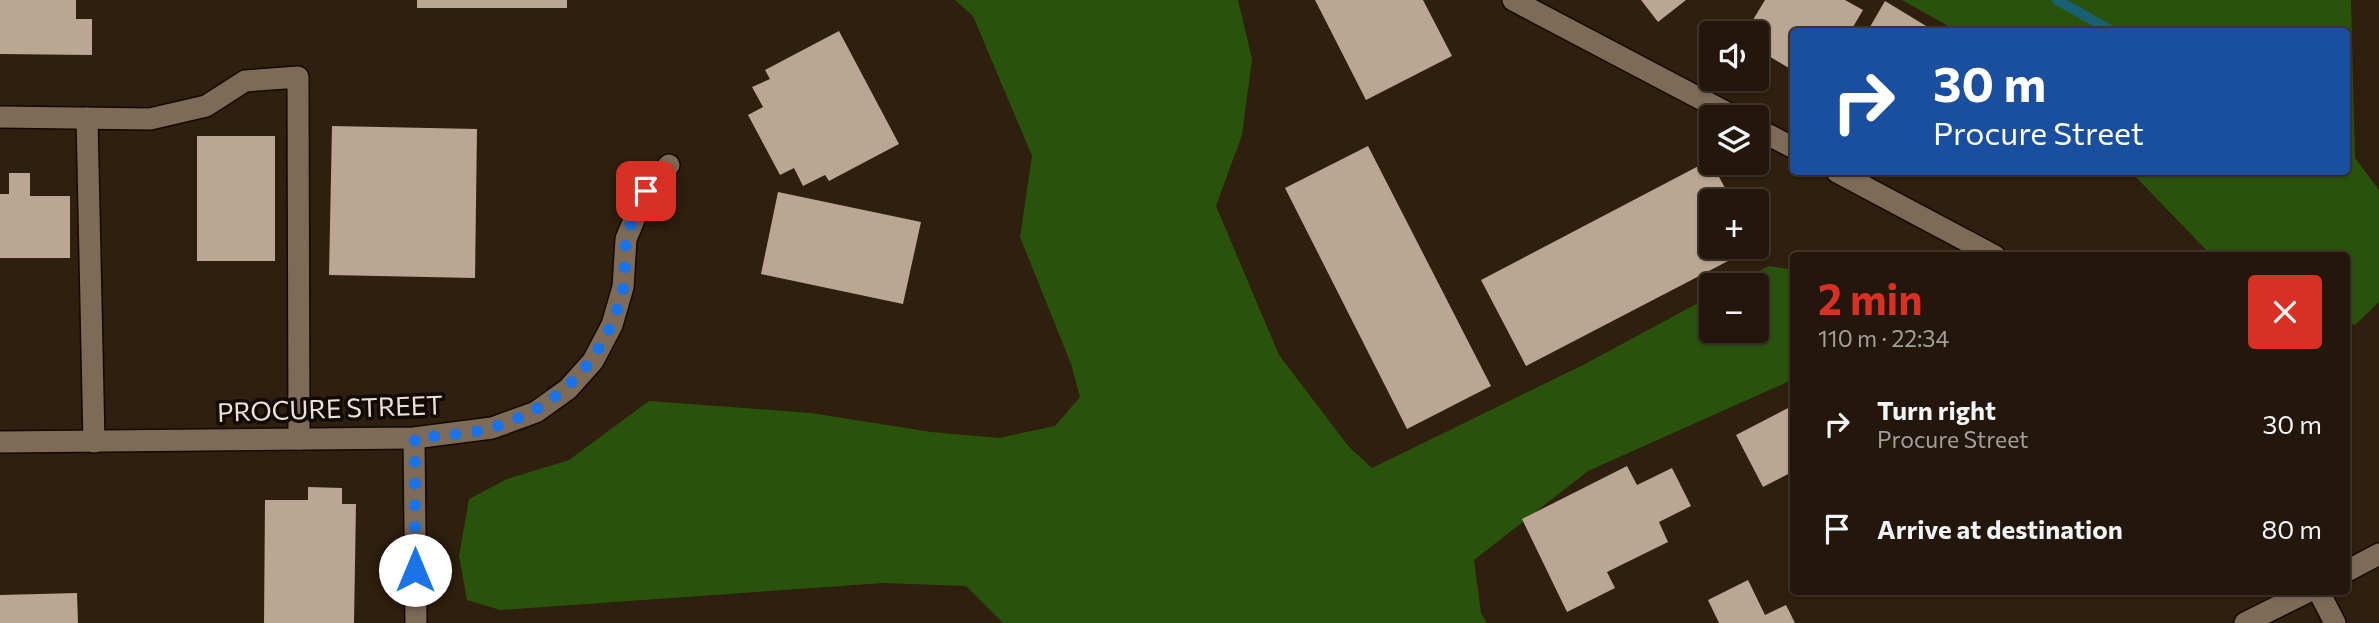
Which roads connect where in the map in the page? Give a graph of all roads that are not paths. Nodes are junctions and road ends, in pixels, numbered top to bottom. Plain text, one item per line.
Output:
1 (1513, 0) edge
2 (1712, 105) edge
3 (0, 117) edge
4 (87, 118) junction
5 (1769, 135) edge
6 (1790, 147) edge
7 (669, 166) dead end
8 (1843, 175) edge
9 (1987, 252) edge
10 (415, 438) junction
11 (299, 439) junction
12 (0, 442) edge
13 (94, 442) junction
14 (2379, 554) edge
15 (2350, 569) edge
16 (2301, 595) edge
17 (2320, 595) edge
18 (416, 623) edge
19 (2245, 623) edge
20 (2334, 623) edge

1 - 2 street
3 - 4 street
4 - 11 street
4 - 13 street
5 - 6 street
7 - 10 street, PROCURE STREET
8 - 9 street
10 - 11 street, PROCURE STREET
10 - 18 street
11 - 13 street, PROCURE STREET
12 - 13 street, PROCURE STREET
14 - 15 street
16 - 19 street
17 - 20 street

